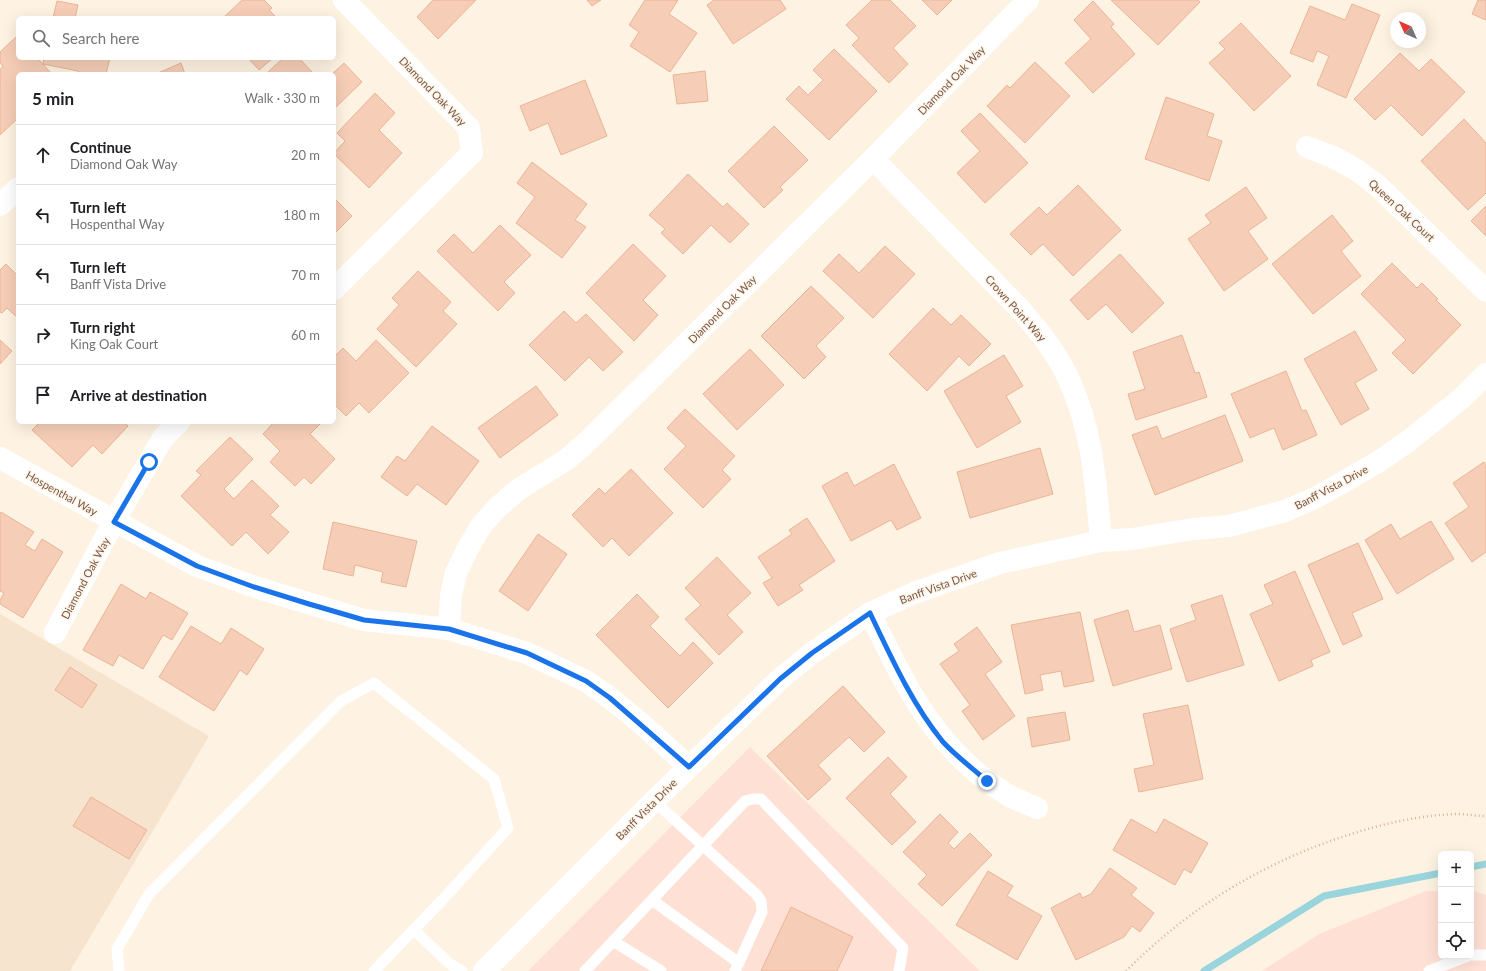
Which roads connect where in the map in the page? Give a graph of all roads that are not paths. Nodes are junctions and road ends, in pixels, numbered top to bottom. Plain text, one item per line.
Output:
1 (344, 0) edge
2 (1028, 0) edge
3 (1307, 147) dead end
4 (873, 159) junction
5 (16, 190) edge
6 (0, 204) edge
7 (336, 287) edge
8 (1486, 291) edge
9 (1486, 374) edge
10 (177, 424) edge
11 (0, 458) edge
12 (114, 522) junction
13 (1102, 541) junction
14 (870, 613) junction
15 (449, 629) junction
16 (55, 633) dead end
17 (689, 767) junction
18 (654, 801) junction
19 (1037, 808) dead end
20 (703, 846) junction
21 (652, 900) junction
22 (414, 930) junction
23 (613, 941) junction
24 (1474, 956) edge
25 (1486, 956) edge
26 (1462, 959) edge
27 (737, 967) edge
28 (119, 971) edge
29 (374, 971) edge
30 (462, 971) edge
31 (484, 971) edge
32 (585, 971) edge
33 (661, 971) edge
34 (899, 971) edge
35 (1429, 971) edge

1 - 7 street, Diamond Oak Way
2 - 4 street, Diamond Oak Way
3 - 8 street, Queen Oak Court
4 - 13 street, Crown Point Way
4 - 15 street, Diamond Oak Way
5 - 6 street
9 - 13 street, Banff Vista Drive
10 - 12 street, Diamond Oak Way
11 - 12 street, Hospenthal Way
12 - 15 street, Hospenthal Way
12 - 16 street, Diamond Oak Way
13 - 14 street, Banff Vista Drive
14 - 17 street, Banff Vista Drive
14 - 19 street
15 - 17 street, Hospenthal Way
17 - 18 street, Banff Vista Drive
18 - 20 lane
18 - 31 street, Banff Vista Drive
20 - 21 lane
20 - 27 lane
20 - 34 lane
21 - 23 lane
21 - 27 lane
22 - 28 lane
22 - 29 lane
22 - 30 lane
23 - 32 lane
23 - 33 lane
24 - 25 lane
26 - 35 lane

